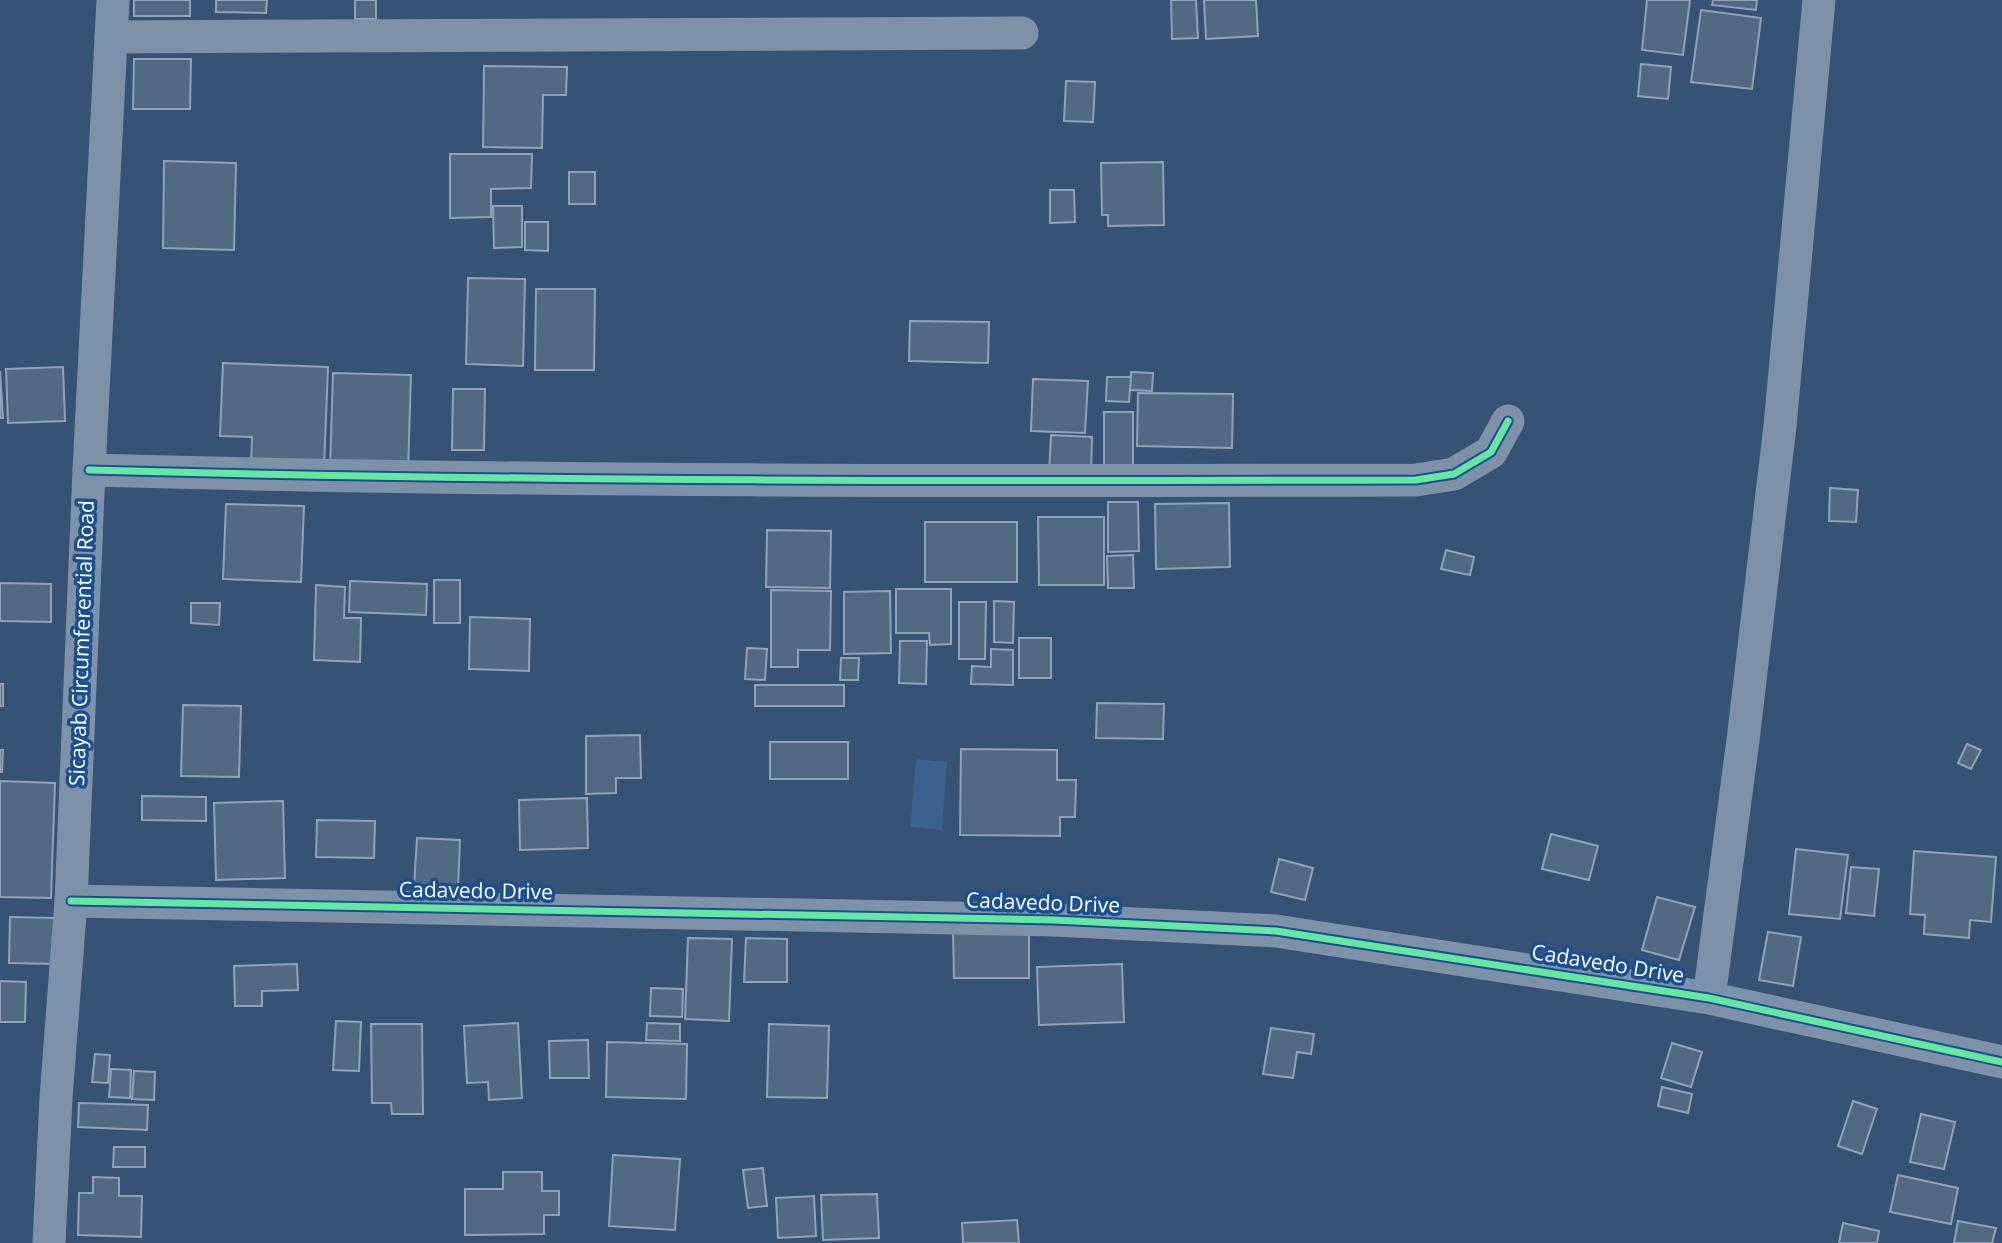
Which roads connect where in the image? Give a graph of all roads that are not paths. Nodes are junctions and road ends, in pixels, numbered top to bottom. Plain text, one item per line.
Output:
1 (113, 0) edge
2 (1819, 0) edge
3 (1022, 33) dead end
4 (111, 37) junction
5 (1508, 421) dead end
6 (89, 470) junction
7 (71, 901) junction
8 (1709, 998) junction
9 (2002, 1062) edge
10 (49, 1243) edge

1 - 4 street, Sicayab Circumferential Road
2 - 8 street
3 - 4 street
4 - 6 street, Sicayab Circumferential Road
5 - 6 street
6 - 7 street, Sicayab Circumferential Road
7 - 8 street, Cadavedo Drive
7 - 10 street, Sicayab Circumferential Road
8 - 9 street, Cadavedo Drive

